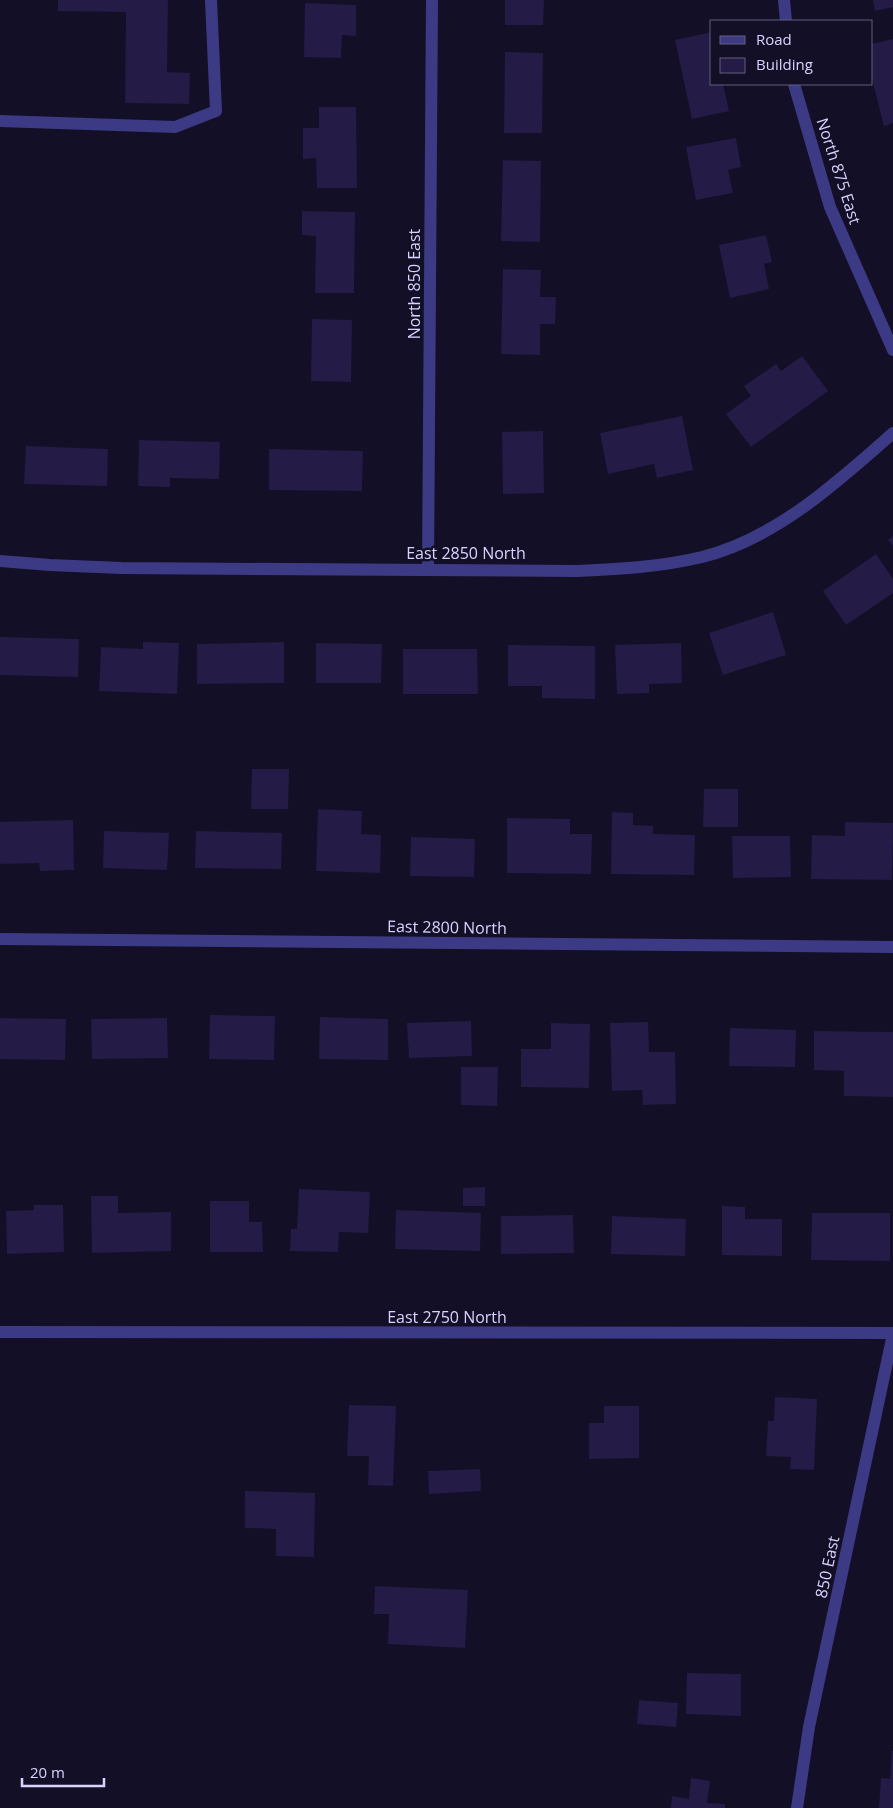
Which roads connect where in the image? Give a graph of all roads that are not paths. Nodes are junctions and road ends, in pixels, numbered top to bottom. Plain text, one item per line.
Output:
1 (211, 0) edge
2 (432, 0) edge
3 (784, 0) edge
4 (786, 20) edge
5 (794, 85) edge
6 (0, 121) edge
7 (893, 350) edge
8 (893, 433) edge
9 (0, 562) edge
10 (428, 569) junction
11 (0, 939) edge
12 (893, 947) edge
13 (0, 1332) edge
14 (893, 1334) edge
15 (796, 1808) edge

1 - 6 street
2 - 10 street, North 850 East
3 - 4 street
5 - 7 street, North 875 East
8 - 10 street, East 2850 North
9 - 10 street, East 2850 North
11 - 12 street, East 2800 North
13 - 14 street, East 2750 North
14 - 15 street, 850 East

